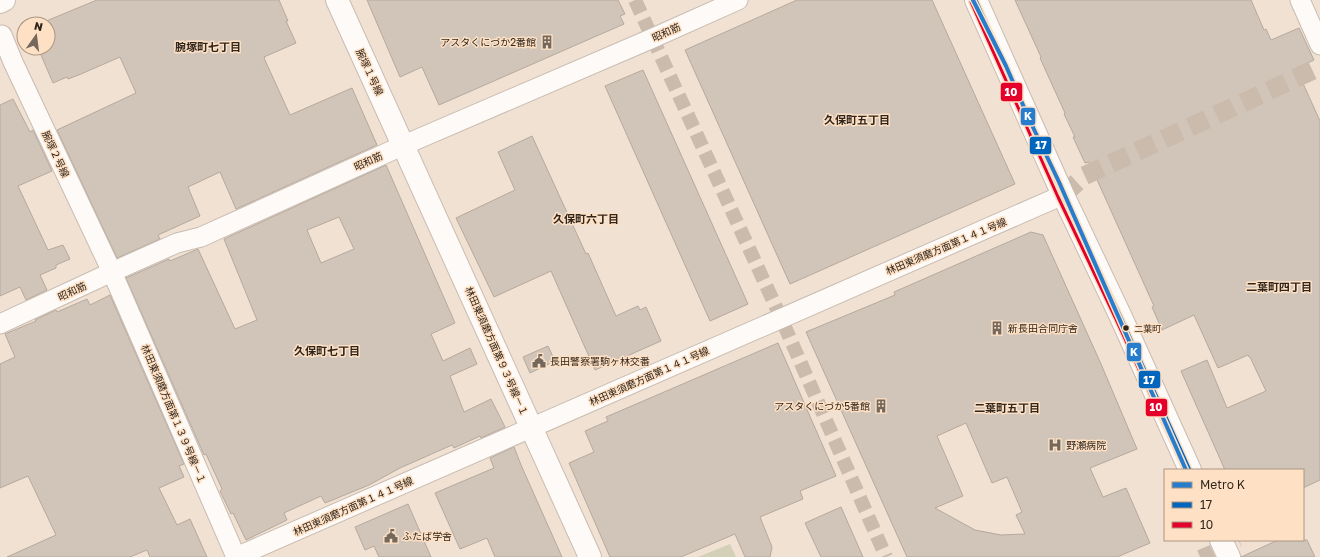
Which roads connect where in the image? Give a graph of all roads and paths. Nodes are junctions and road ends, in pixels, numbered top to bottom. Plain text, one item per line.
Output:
1 (4, 0) edge
2 (337, 0) edge
3 (738, 0) edge
4 (976, 0) edge
5 (1300, 0) edge
6 (0, 2) edge
7 (2, 35) dead end
8 (1320, 45) edge
9 (404, 145) junction
10 (1063, 195) junction
11 (112, 272) junction
12 (0, 324) edge
13 (532, 428) junction
14 (1190, 469) edge
15 (1221, 541) edge
16 (236, 557) edge
17 (590, 557) edge
18 (1229, 557) edge

1 - 6 main road
2 - 9 main road, 腕塚１号線
3 - 9 street, 昭和筋
4 - 10 main road
5 - 8 street
7 - 11 street, 腕塚２号線
9 - 11 street, 昭和筋
9 - 13 main road, 林田東須磨方面第９３号線－１
10 - 13 street, 林田東須磨方面第１４１号線
10 - 14 main road
11 - 12 street, 昭和筋
11 - 16 street, 林田東須磨方面第１３９号線－１
13 - 16 street, 林田東須磨方面第１４１号線
13 - 17 main road, 林田東須磨方面第９３号線－１
15 - 18 main road

